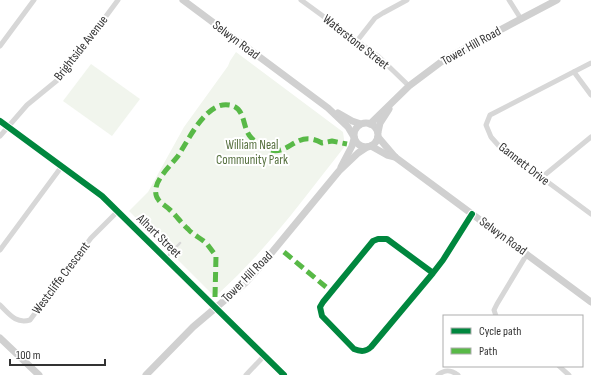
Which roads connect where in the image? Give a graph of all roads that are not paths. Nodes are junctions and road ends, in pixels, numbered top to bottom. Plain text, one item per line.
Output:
1 (34, 0) edge
2 (118, 0) edge
3 (183, 0) edge
4 (301, 0) edge
5 (407, 0) edge
6 (509, 0) edge
7 (557, 0) edge
8 (521, 19) junction
9 (357, 41) junction
10 (0, 46) edge
11 (591, 63) edge
12 (574, 72) junction
13 (409, 86) junction
14 (591, 95) edge
15 (392, 104) junction
16 (328, 108) junction
17 (0, 121) edge
18 (361, 124) junction
19 (370, 124) junction
20 (8, 127) junction
21 (378, 134) junction
22 (0, 136) edge
23 (591, 137) edge
24 (354, 138) junction
25 (369, 147) junction
26 (395, 157) junction
27 (62, 166) junction
28 (339, 171) junction
29 (541, 178) junction
30 (118, 211) junction
31 (472, 214) junction
32 (591, 214) edge
33 (180, 243) dead end
34 (0, 250) edge
35 (527, 254) junction
36 (166, 258) junction
37 (433, 273) junction
38 (591, 302) edge
39 (0, 305) edge
40 (216, 308) junction
41 (496, 315) edge
42 (0, 338) edge
43 (264, 356) junction
44 (560, 367) edge
45 (39, 375) edge
46 (146, 375) edge
47 (246, 375) edge
48 (284, 375) edge
49 (438, 375) edge
50 (458, 375) edge
51 (569, 375) edge

1 - 10 street
2 - 20 street, Brightside Avenue
3 - 16 street, Selwyn Road
4 - 9 street, Waterstone Street
5 - 9 street
6 - 8 street
7 - 8 street, Tower Hill Road
8 - 13 street, Tower Hill Road
9 - 13 street, Waterstone Street
11 - 12 street, Gannett Drive
12 - 14 street
12 - 29 street, Gannett Drive
13 - 15 street, Tower Hill Road
15 - 19 street, Tower Hill Road
15 - 21 street, Tower Hill Road
16 - 18 street, Selwyn Road
16 - 24 street, Selwyn Road
17 - 20 street, Alhart Street
18 - 19 street
18 - 24 street
19 - 21 street
20 - 22 street
20 - 27 street, Alhart Street
21 - 25 street
21 - 26 street, Selwyn Road
23 - 29 street
24 - 25 street
24 - 28 street, Tower Hill Road
25 - 26 street, Selwyn Road
25 - 28 street, Tower Hill Road
26 - 31 street, Selwyn Road
27 - 30 street, Alhart Street
27 - 34 street
28 - 40 street, Tower Hill Road
29 - 32 street, Gannett Drive
30 - 36 street, Alhart Street
30 - 39 street, Westcliffe Crescent
31 - 35 street, Selwyn Road
31 - 37 street
33 - 36 lane
35 - 38 street, Selwyn Road
35 - 41 street
36 - 40 street, Alhart Street
37 - 37 street
40 - 43 street, Alhart Street
40 - 46 street, Tower Hill Road
42 - 45 street
43 - 47 street
43 - 48 street, Alhart Street
44 - 51 street
49 - 50 street

